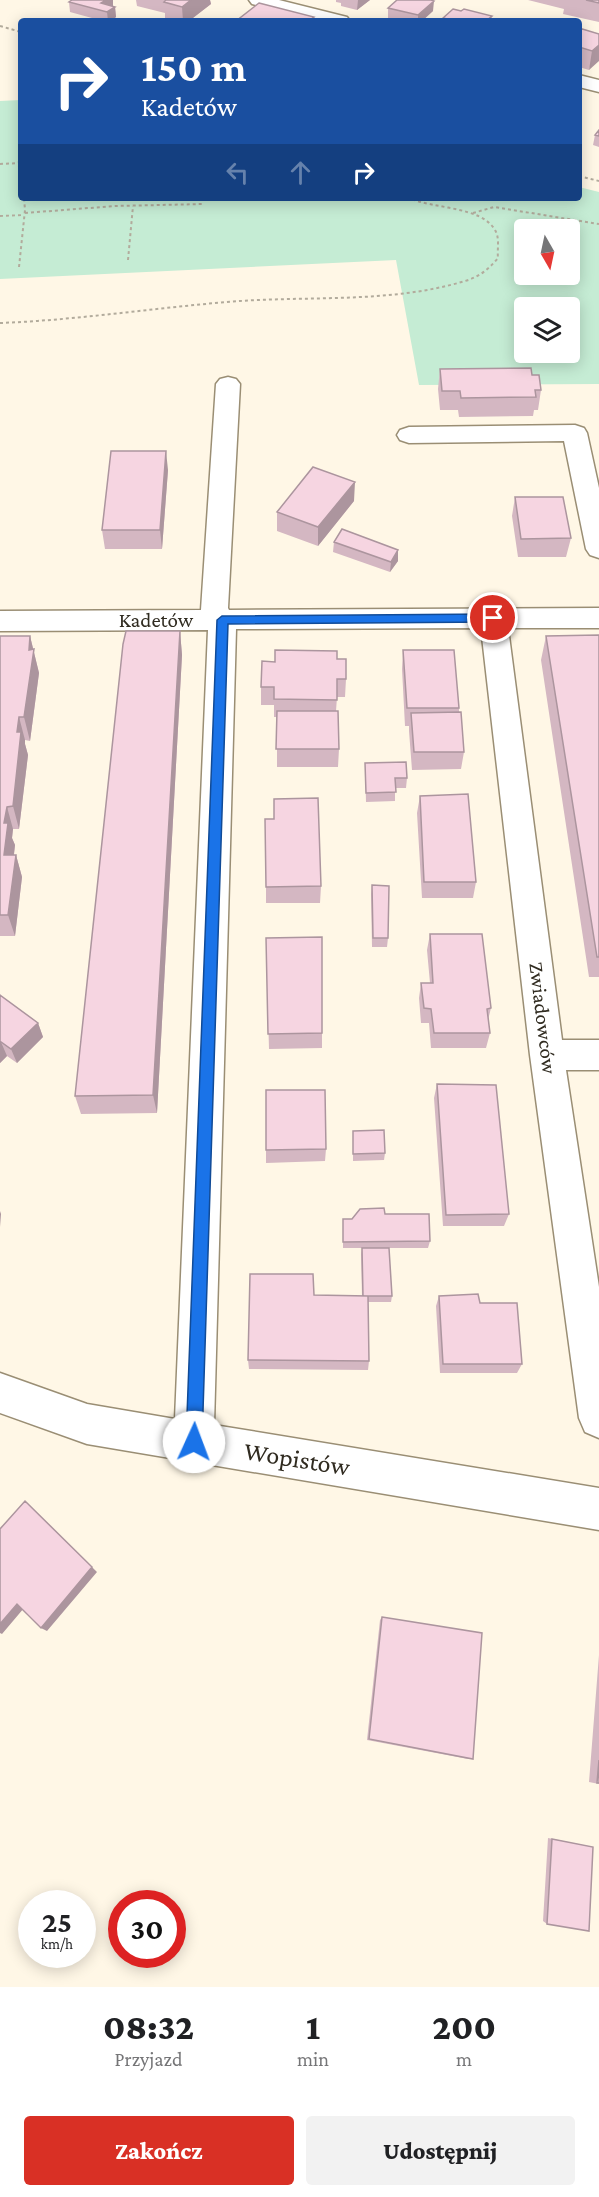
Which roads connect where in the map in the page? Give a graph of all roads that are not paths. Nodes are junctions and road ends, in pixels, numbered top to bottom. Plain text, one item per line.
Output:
1 (258, 0) edge
2 (329, 18) edge
3 (582, 82) edge
4 (599, 86) edge
5 (228, 384) dead end
6 (409, 435) dead end
7 (599, 549) edge
8 (493, 618) junction
9 (599, 618) edge
10 (222, 620) junction
11 (0, 621) edge
12 (547, 1055) junction
13 (599, 1055) edge
14 (0, 1393) edge
15 (599, 1418) edge
16 (194, 1442) junction
17 (599, 1509) edge

1 - 2 street
3 - 4 street
5 - 10 street
6 - 7 street
8 - 9 street, Kadetów
8 - 10 street, Kadetów
8 - 12 street, Zwiadowców
10 - 11 street, Kadetów
10 - 16 street
12 - 13 street
12 - 15 street, Zwiadowców
14 - 16 street, Wopistów
16 - 17 street, Wopistów

